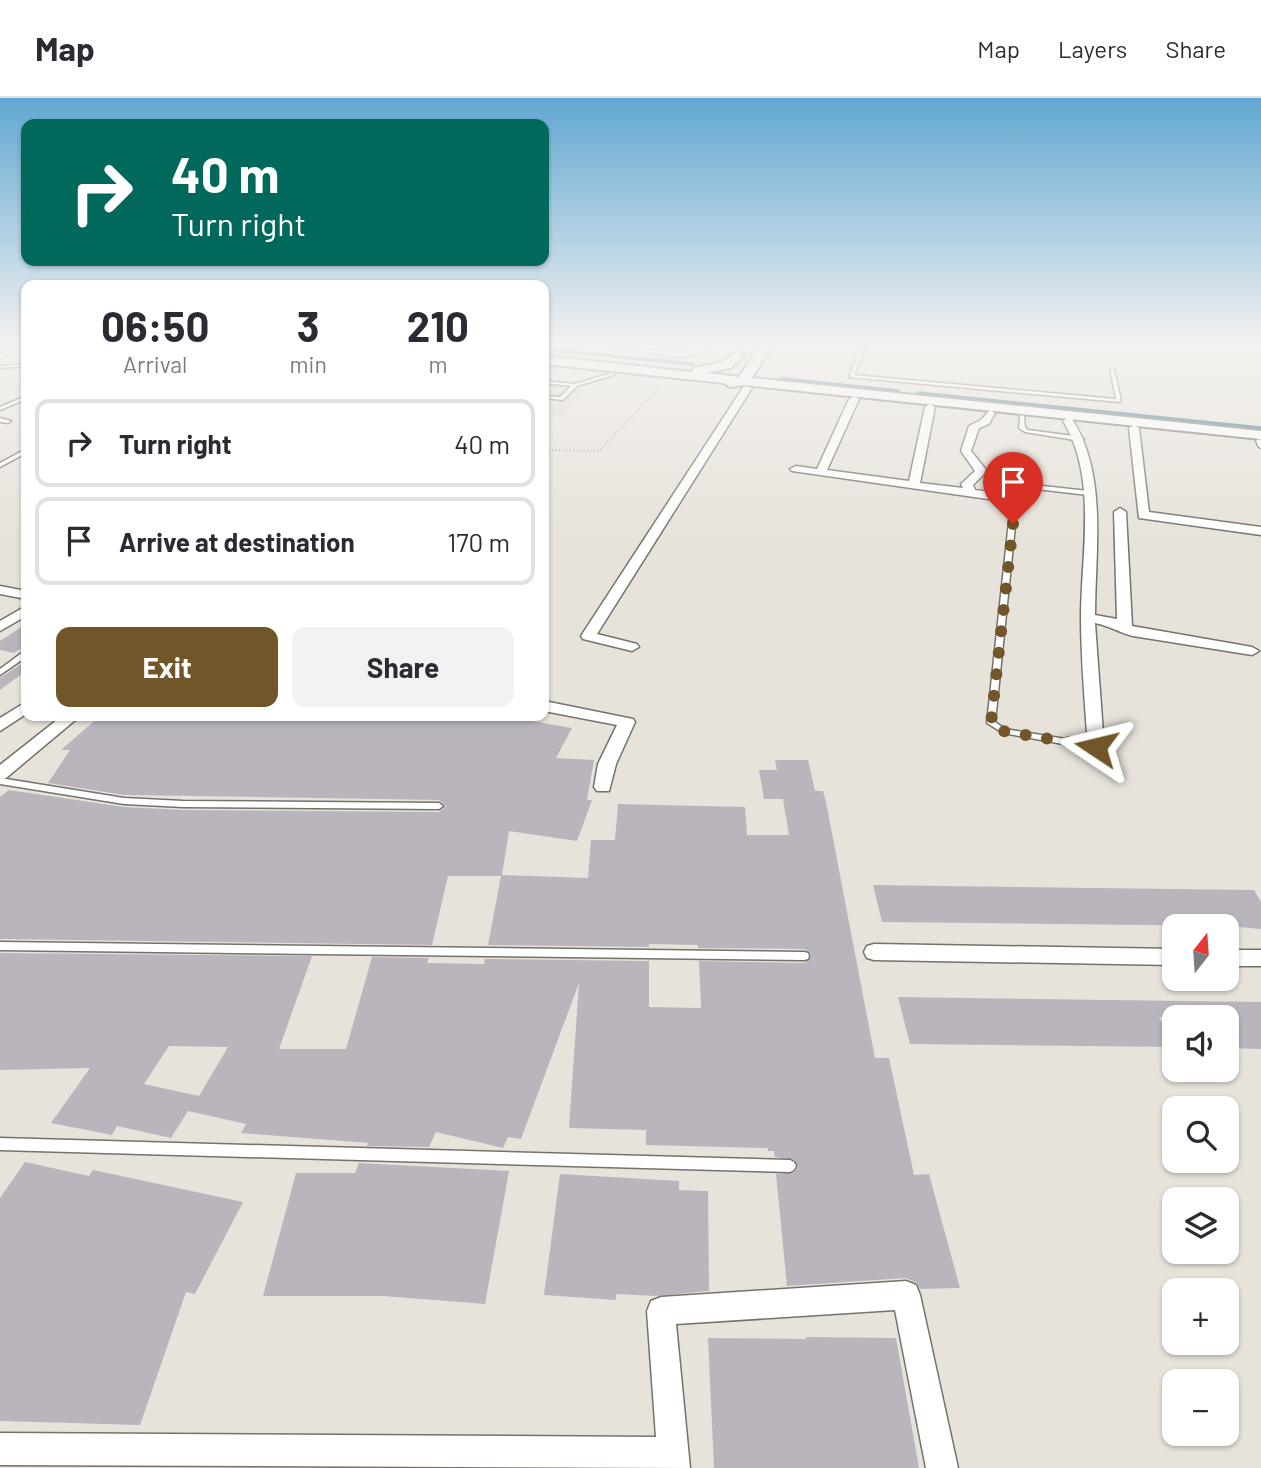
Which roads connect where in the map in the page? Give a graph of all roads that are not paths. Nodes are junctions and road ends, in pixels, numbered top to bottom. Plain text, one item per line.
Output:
1 (719, 411) edge
2 (847, 411) edge
3 (933, 411) edge
4 (977, 411) edge
5 (1009, 411) edge
6 (1015, 411) edge
7 (990, 413) junction
8 (1022, 416) junction
9 (0, 420) edge
10 (8, 421) dead end
11 (1069, 421) junction
12 (1134, 428) junction
13 (1081, 439) junction
14 (1261, 440) edge
15 (21, 454) edge
16 (0, 465) edge
17 (796, 469) dead end
18 (821, 472) junction
19 (914, 485) junction
20 (970, 492) junction
21 (1088, 493) junction
22 (1016, 499) junction
23 (1105, 511) junction
24 (1143, 515) junction
25 (1261, 531) edge
26 (0, 590) edge
27 (21, 595) edge
28 (21, 613) edge
29 (1088, 618) junction
30 (0, 627) edge
31 (1125, 630) junction
32 (632, 647) dead end
33 (1252, 651) dead end
34 (21, 658) edge
35 (0, 673) edge
36 (549, 707) edge
37 (21, 711) edge
38 (66, 721) edge
39 (0, 726) edge
40 (1096, 747) joint
41 (0, 774) edge
42 (0, 781) edge
43 (603, 787) dead end
44 (439, 806) dead end
45 (0, 946) edge
46 (874, 952) dead end
47 (804, 956) dead end
48 (1162, 957) edge
49 (1239, 958) edge
50 (1261, 958) edge
51 (0, 1144) edge
52 (790, 1166) dead end
53 (0, 1449) edge
54 (673, 1461) edge
55 (942, 1468) edge

1 - 32 street
2 - 18 street
3 - 19 street
4 - 7 main road
5 - 11 main road
6 - 14 main road
7 - 8 main road
7 - 20 street
8 - 11 main road
8 - 13 lane
9 - 10 lane
11 - 12 main road
11 - 13 street
12 - 14 main road
12 - 24 street
13 - 21 street
15 - 16 lane
17 - 18 street
18 - 19 street
19 - 20 street
20 - 22 street
21 - 22 lane
21 - 23 street
22 - 40 lane
23 - 24 street
23 - 29 street
23 - 31 street
24 - 25 street
26 - 27 street
28 - 30 street
29 - 31 street
29 - 40 street
31 - 33 street
34 - 35 lane
36 - 43 street
37 - 39 street
38 - 41 street
42 - 44 lane
45 - 47 lane
46 - 48 street
49 - 50 street
51 - 52 lane
53 - 54 street
54 - 55 street

